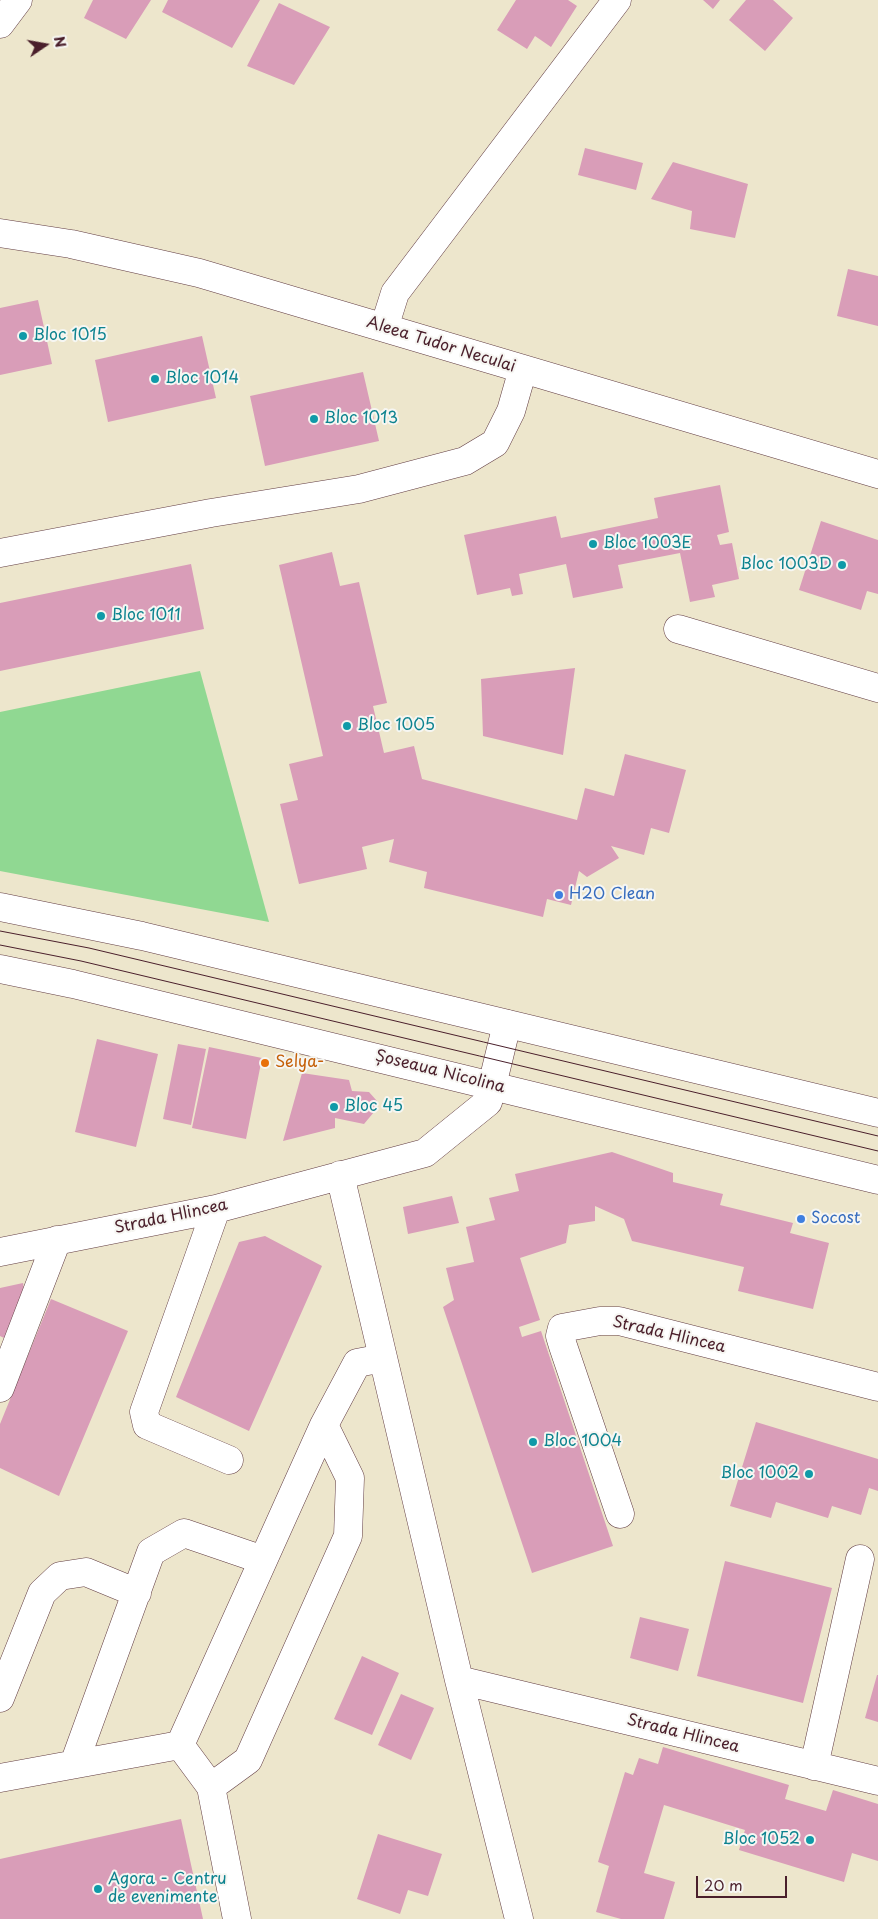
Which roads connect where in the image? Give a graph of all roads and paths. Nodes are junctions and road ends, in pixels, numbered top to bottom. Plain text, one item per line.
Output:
1 (18, 0) edge
2 (617, 0) edge
3 (0, 24) edge
4 (0, 233) edge
5 (384, 328) junction
6 (523, 370) junction
7 (878, 474) edge
8 (0, 553) edge
9 (678, 629) dead end
10 (878, 688) edge
11 (0, 907) edge
12 (0, 969) edge
13 (507, 1024) junction
14 (492, 1085) junction
15 (878, 1114) edge
16 (340, 1175) junction
17 (878, 1180) edge
18 (216, 1209) junction
19 (57, 1240) junction
20 (0, 1252) edge
21 (383, 1358) junction
22 (878, 1386) edge
23 (0, 1388) edge
24 (324, 1426) junction
25 (229, 1460) dead end
26 (620, 1514) dead end
27 (860, 1559) dead end
28 (263, 1560) junction
29 (137, 1593) junction
30 (459, 1680) junction
31 (0, 1698) edge
32 (180, 1745) junction
33 (74, 1764) junction
34 (814, 1766) junction
35 (0, 1778) edge
36 (878, 1781) edge
37 (211, 1787) junction
38 (516, 1910) edge
39 (238, 1919) edge

1 - 3 street
2 - 5 street
4 - 5 street, Aleea Tudor Neculai
5 - 6 street, Aleea Tudor Neculai
6 - 7 street, Aleea Tudor Neculai
6 - 8 street
9 - 10 street
11 - 13 street
12 - 14 street, Șoseaua Nicolina
13 - 14 street, Strada Hlincea
13 - 15 street
14 - 16 street, Strada Hlincea
14 - 17 street, Șoseaua Nicolina
16 - 18 street, Strada Hlincea
16 - 21 street
18 - 19 street, Strada Hlincea
18 - 25 street
19 - 20 street, Strada Hlincea
19 - 23 street
21 - 24 street
21 - 30 street
22 - 26 street, Strada Hlincea
24 - 28 street
24 - 37 street
27 - 34 street
28 - 29 street
28 - 32 street
29 - 31 street
29 - 33 street
30 - 34 street, Strada Hlincea
30 - 38 street
32 - 33 street
32 - 37 street
33 - 35 street
34 - 36 street, Strada Hlincea
37 - 39 street

